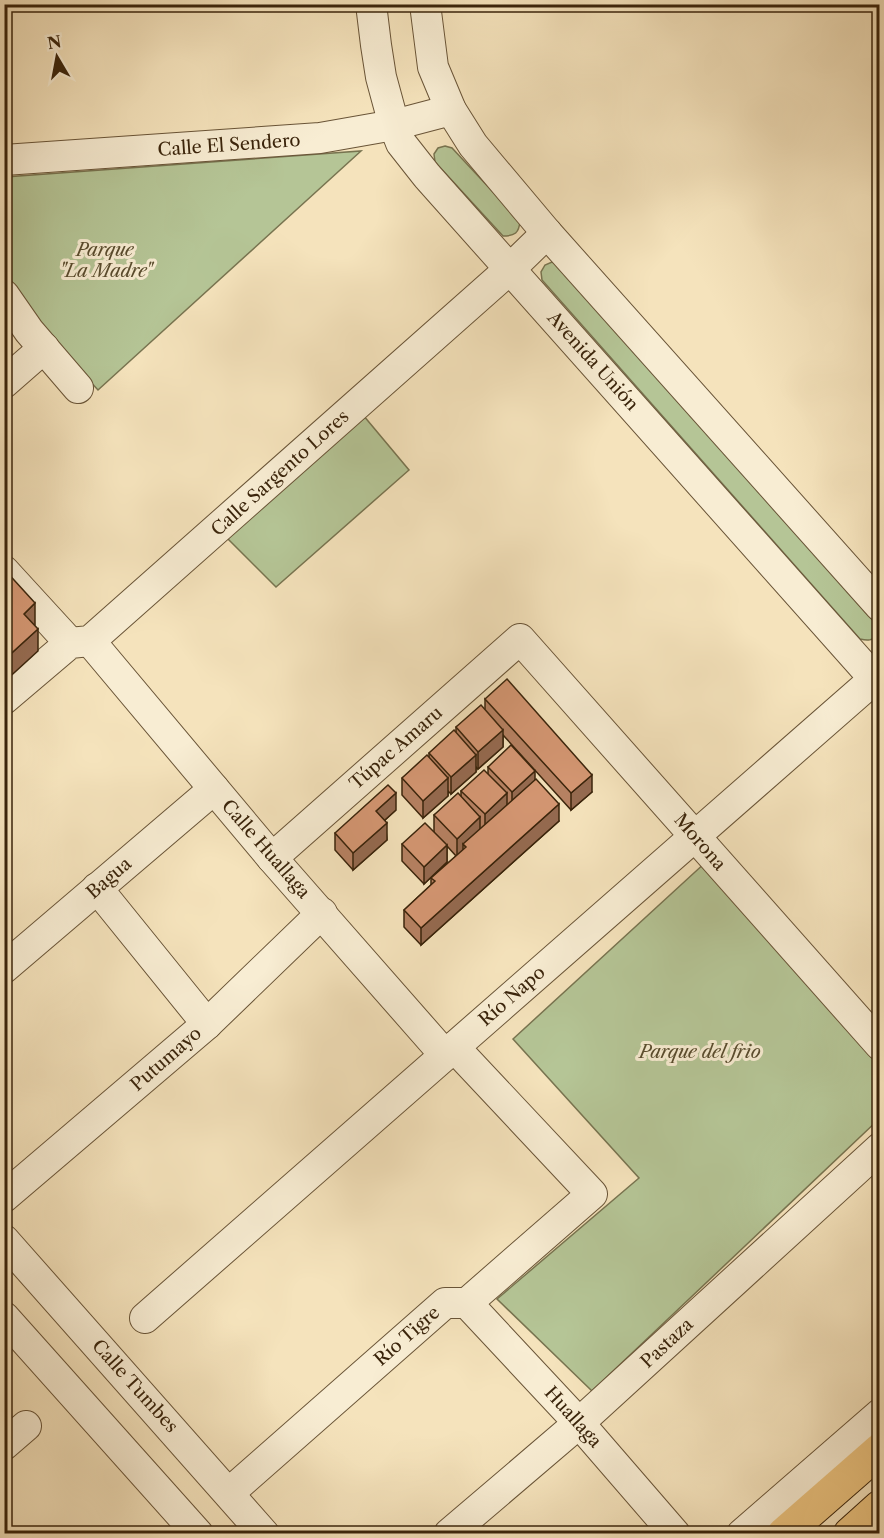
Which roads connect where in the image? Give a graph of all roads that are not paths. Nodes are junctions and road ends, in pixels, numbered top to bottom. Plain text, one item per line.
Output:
1 (371, 4) edge
2 (425, 4) edge
3 (451, 110) junction
4 (394, 125) junction
5 (4, 160) edge
6 (547, 233) junction
7 (511, 268) junction
8 (4, 295) edge
9 (44, 348) junction
10 (4, 383) edge
11 (78, 388) dead end
12 (4, 571) edge
13 (879, 606) edge
14 (520, 639) joint
15 (80, 642) junction
16 (878, 679) edge
17 (4, 699) edge
18 (214, 789) junction
19 (694, 836) junction
20 (272, 858) junction
21 (97, 888) junction
22 (322, 914) junction
23 (4, 968) edge
24 (207, 1024) junction
25 (879, 1045) edge
26 (450, 1051) junction
27 (879, 1148) edge
28 (4, 1197) edge
29 (4, 1240) edge
30 (467, 1303) junction
31 (4, 1317) edge
32 (145, 1318) dead end
33 (879, 1414) edge
34 (579, 1423) junction
35 (879, 1450) edge
36 (229, 1493) junction
37 (879, 1507) edge
38 (184, 1529) edge
39 (264, 1533) edge
40 (450, 1533) edge
41 (675, 1533) edge
42 (742, 1533) edge
43 (784, 1533) edge
44 (850, 1533) edge

1 - 4 street, Avenida Unión
2 - 3 street
3 - 4 street, Calle El Sendero
3 - 6 street
4 - 5 street, Calle El Sendero
4 - 7 street, Avenida Unión
6 - 7 street, Calle Sargento Lores
6 - 13 street
7 - 15 street, Calle Sargento Lores
7 - 16 street, Avenida Unión
8 - 9 street
9 - 10 street
9 - 11 street
12 - 15 street, Calle Huallaga
14 - 19 street, Morona
14 - 20 street, Túpac Amaru
15 - 17 street, Calle Sargento Lores
15 - 18 street, Calle Huallaga
16 - 19 street, Río Napo
18 - 20 street, Calle Huallaga
18 - 21 street, Bagua
19 - 25 street, Morona
19 - 26 street, Río Napo
20 - 22 street, Calle Huallaga
21 - 23 street, Bagua
21 - 24 street
22 - 24 street, Putumayo
22 - 26 street, Calle Huallaga
24 - 28 street, Putumayo
26 - 30 street, Calle Huallaga
26 - 32 street, Río Napo
27 - 34 street, Pastaza
29 - 36 street, Calle Tumbes
30 - 34 street, Huallaga
30 - 36 street, Río Tigre
31 - 38 street
33 - 42 street
34 - 40 street, Pastaza
34 - 41 street, Huallaga
35 - 43 main road
36 - 39 street, Calle Tumbes
37 - 44 main road

